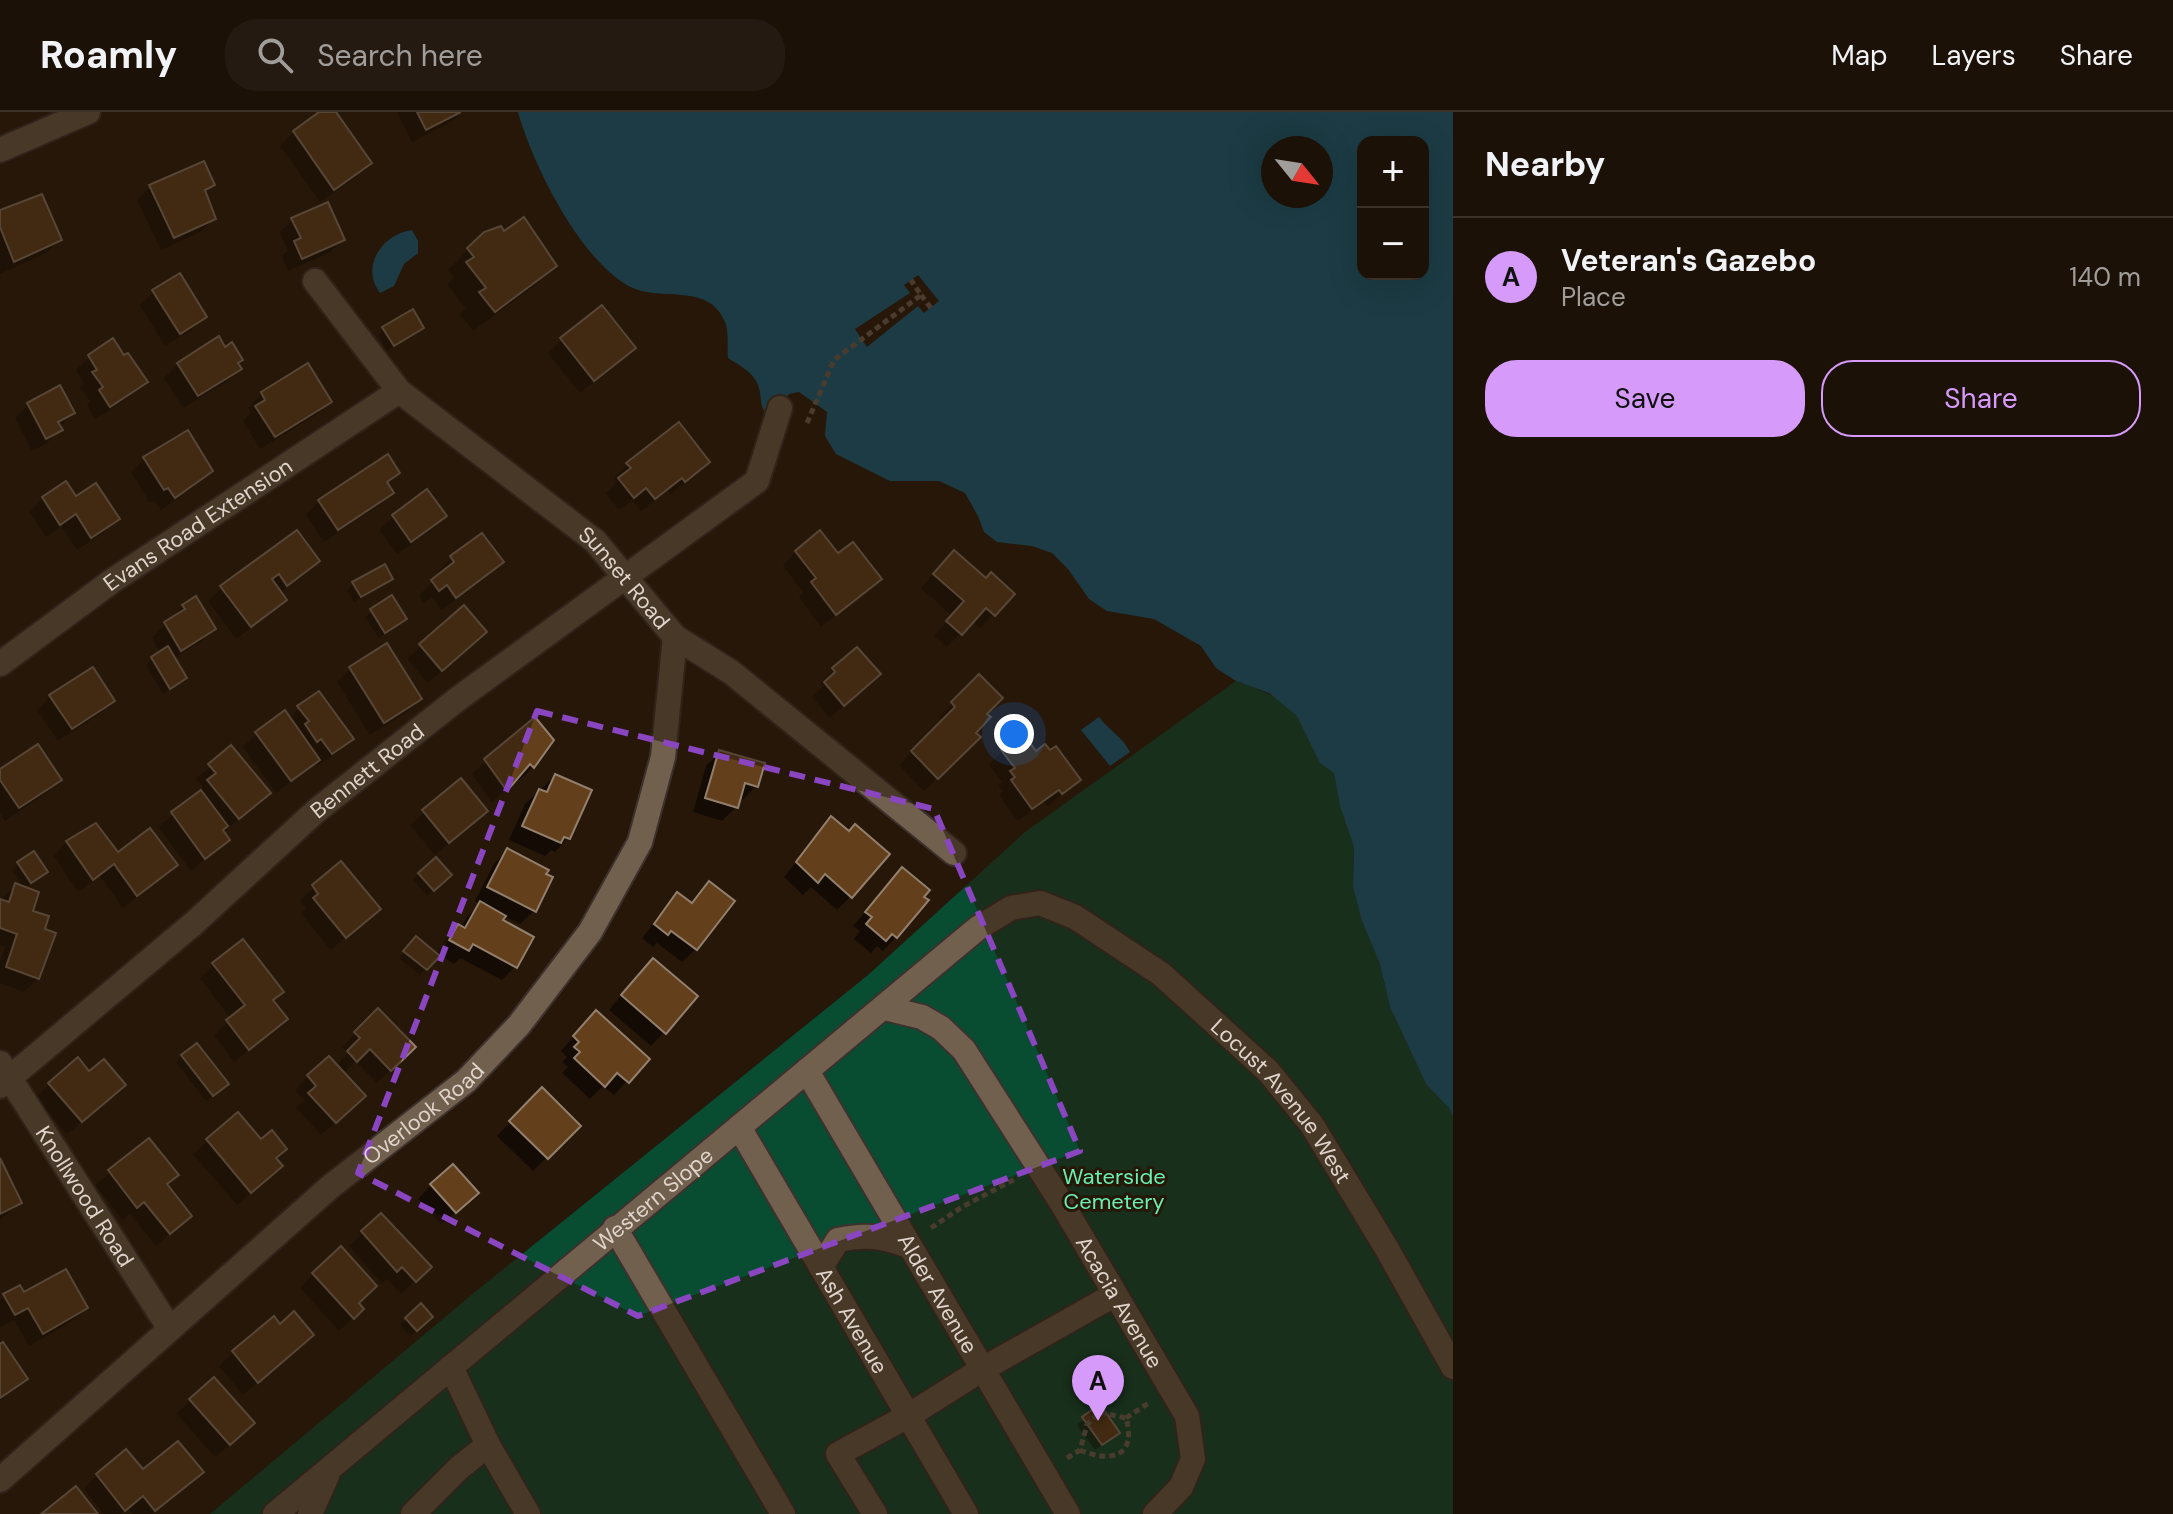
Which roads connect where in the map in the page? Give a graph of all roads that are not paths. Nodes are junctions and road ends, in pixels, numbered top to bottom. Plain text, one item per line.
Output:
1 (88, 112) edge
2 (0, 150) edge
3 (315, 281) dead end
4 (399, 391) junction
5 (780, 408) dead end
6 (626, 576) junction
7 (675, 637) junction
8 (0, 664) edge
9 (954, 853) dead end
10 (1040, 903) joint
11 (885, 1008) junction
12 (807, 1071) junction
13 (4, 1076) edge
14 (739, 1127) junction
15 (615, 1228) junction
16 (908, 1246) junction
17 (821, 1267) junction
18 (1114, 1295) junction
19 (170, 1329) junction
20 (451, 1367) junction
21 (1453, 1367) edge
22 (981, 1370) junction
23 (908, 1416) junction
24 (488, 1445) junction
25 (332, 1466) junction
26 (0, 1480) edge
27 (418, 1512) edge
28 (275, 1514) edge
29 (310, 1514) edge
30 (528, 1514) edge
31 (783, 1514) edge
32 (875, 1514) edge
33 (966, 1514) edge
34 (1068, 1514) edge
35 (1155, 1514) edge

1 - 2 street
3 - 4 street, Sunset Road
4 - 6 street, Sunset Road
4 - 8 street, Evans Road Extension
5 - 6 street, Bennett Road
6 - 7 street, Sunset Road
6 - 13 street, Bennett Road
7 - 9 street, Sunset Road
7 - 19 street, Overlook Road
10 - 11 street, Western Slope
10 - 21 street, Locust Avenue West
11 - 12 street, Western Slope
11 - 18 street, Acacia Avenue
12 - 14 street, Western Slope
12 - 16 street, Alder Avenue
13 - 19 street, Knollwood Road
14 - 15 street, Western Slope
14 - 17 street, Ash Avenue
15 - 20 street, Western Slope
15 - 31 street
16 - 17 street
16 - 22 street, Alder Avenue
17 - 23 street, Ash Avenue
18 - 22 street
18 - 35 street, Acacia Avenue
19 - 26 street, Overlook Road
20 - 24 street
20 - 25 street, Western Slope
22 - 23 street
22 - 34 street, Alder Avenue
23 - 32 street
23 - 33 street, Ash Avenue
24 - 27 street
24 - 30 street
25 - 28 street, Western Slope
25 - 29 street

